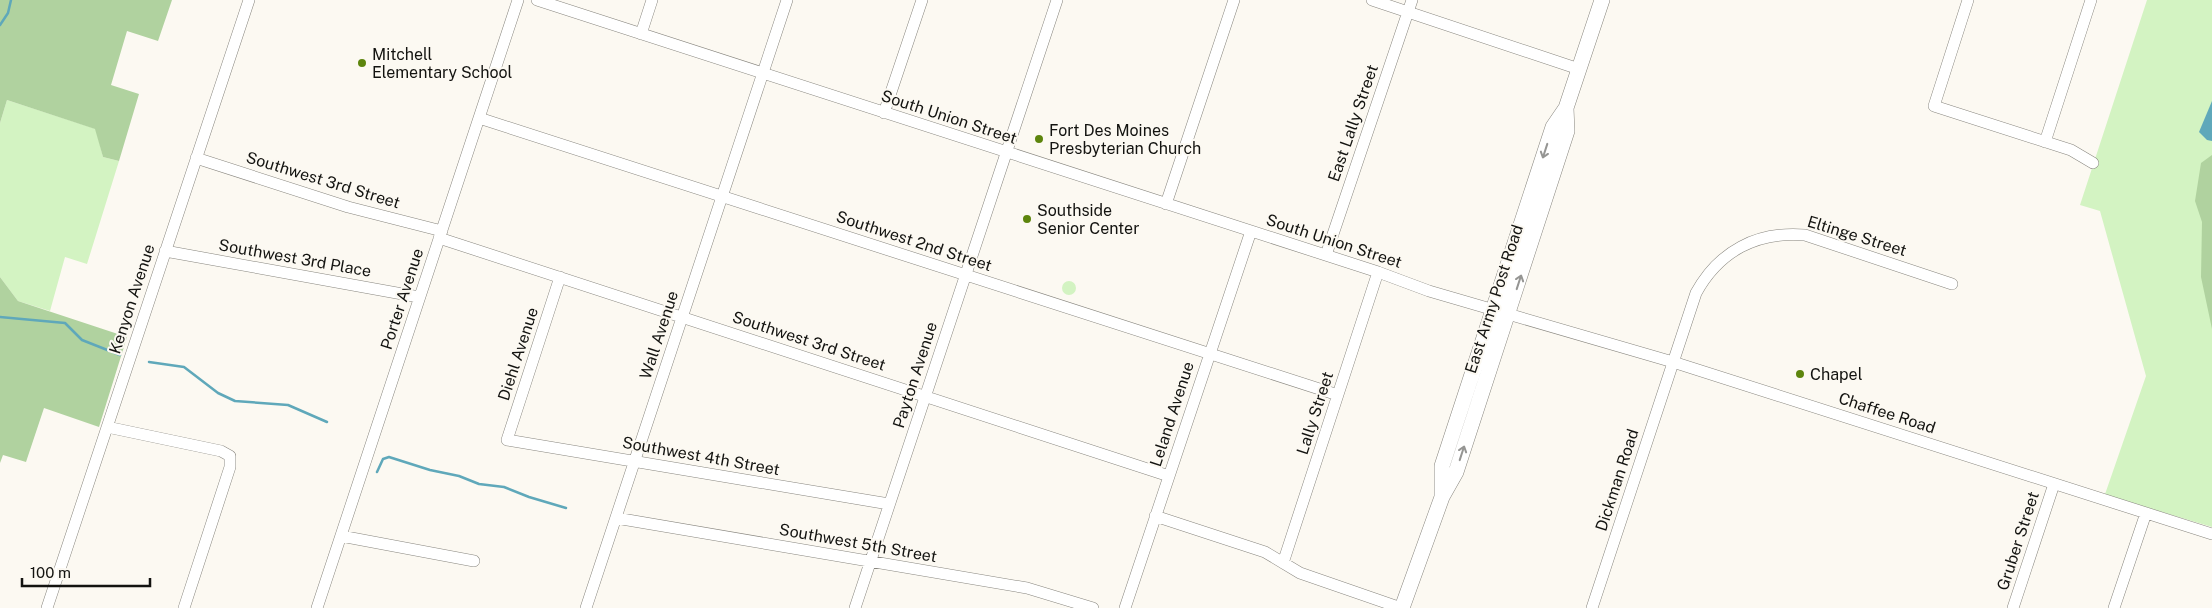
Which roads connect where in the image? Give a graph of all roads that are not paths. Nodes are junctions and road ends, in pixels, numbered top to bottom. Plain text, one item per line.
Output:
1 (249, 0) edge
2 (518, 0) edge
3 (537, 0) edge
4 (652, 0) edge
5 (787, 0) edge
6 (922, 0) edge
7 (1057, 0) edge
8 (1234, 0) edge
9 (1372, 0) edge
10 (1412, 0) edge
11 (1602, 0) edge
12 (1968, 0) edge
13 (2091, 0) edge
14 (1408, 12) junction
15 (641, 34) junction
16 (1579, 69) junction
17 (763, 73) junction
18 (884, 113) junction
19 (479, 118) junction
20 (2045, 142) junction
21 (1007, 152) junction
22 (196, 158) junction
23 (2093, 163) dead end
24 (722, 196) junction
25 (1166, 204) junction
26 (1251, 231) junction
27 (440, 234) junction
28 (165, 251) junction
29 (1326, 255) junction
30 (1378, 272) junction
31 (966, 275) junction
32 (560, 277) junction
33 (1952, 284) dead end
34 (419, 297) junction
35 (1501, 311) junction
36 (682, 317) junction
37 (1210, 353) junction
38 (1673, 362) junction
39 (1338, 395) junction
40 (925, 396) junction
41 (107, 427) junction
42 (506, 440) joint
43 (634, 462) junction
44 (1169, 476) junction
45 (2054, 484) junction
46 (889, 504) junction
47 (2146, 513) junction
48 (1155, 516) junction
49 (616, 518) junction
50 (2212, 534) edge
51 (340, 536) junction
52 (474, 561) dead end
53 (871, 561) junction
54 (1284, 563) junction
55 (47, 608) edge
56 (184, 608) edge
57 (317, 608) edge
58 (586, 608) edge
59 (855, 608) edge
60 (1093, 608) edge
61 (1125, 608) edge
62 (1401, 608) edge
63 (1592, 608) edge
64 (2013, 608) edge
65 (2114, 608) edge

1 - 22 street, Kenyon Avenue
2 - 19 street, Porter Avenue
3 - 15 street, South Union Street
4 - 15 street
5 - 17 street, Wall Avenue
6 - 18 street
7 - 21 street, Payton Avenue
8 - 25 street
9 - 14 street
10 - 14 street, East Lally Street
11 - 16 main road, East Army Post Road
12 - 20 street
13 - 20 street
14 - 16 street
14 - 29 street, East Lally Street
15 - 17 street, South Union Street
16 - 35 main road, East Army Post Road
17 - 18 street, South Union Street
17 - 24 street, Wall Avenue
18 - 21 street, South Union Street
19 - 24 street, Southwest 2nd Street
19 - 27 street, Porter Avenue
20 - 23 street
21 - 25 street, South Union Street
21 - 31 street, Payton Avenue
22 - 27 street, Southwest 3rd Street
22 - 28 street, Kenyon Avenue
24 - 31 street, Southwest 2nd Street
24 - 36 street, Wall Avenue
25 - 26 street, South Union Street
26 - 29 street, South Union Street
26 - 37 street, Leland Avenue
27 - 32 street, Southwest 3rd Street
27 - 34 street, Porter Avenue
28 - 34 street, Southwest 3rd Place
28 - 41 street, Kenyon Avenue
29 - 30 street, South Union Street
30 - 35 street, South Union Street
30 - 39 street, Lally Street
31 - 37 street, Southwest 2nd Street
31 - 40 street, Payton Avenue
32 - 36 street, Southwest 3rd Street
32 - 42 street, Diehl Avenue
33 - 38 street, Eltinge Street
34 - 51 street, Porter Avenue
35 - 38 street, Chaffee Road
35 - 62 main road, East Army Post Road
36 - 40 street, Southwest 3rd Street
36 - 43 street, Wall Avenue
37 - 39 street, Southwest 2nd Street
37 - 44 street, Leland Avenue
38 - 45 street, Chaffee Road
38 - 63 street, Dickman Road
39 - 54 street, Lally Street
40 - 44 street, Southwest 3rd Street
40 - 46 street, Payton Avenue
41 - 55 street, Kenyon Avenue
41 - 56 street
42 - 43 street, Southwest 4th Street
43 - 46 street, Southwest 4th Street
43 - 49 street, Wall Avenue
44 - 48 street, Leland Avenue
45 - 47 street, Chaffee Road
45 - 64 street, Gruber Street
46 - 53 street, Payton Avenue
47 - 50 street, Chaffee Road
47 - 65 street
48 - 54 street
48 - 61 street, Leland Avenue
49 - 53 street, Southwest 5th Street
49 - 58 street, Wall Avenue
51 - 52 street
51 - 57 street, Porter Avenue
53 - 59 street, Payton Avenue
53 - 60 street, Southwest 5th Street
54 - 62 street

